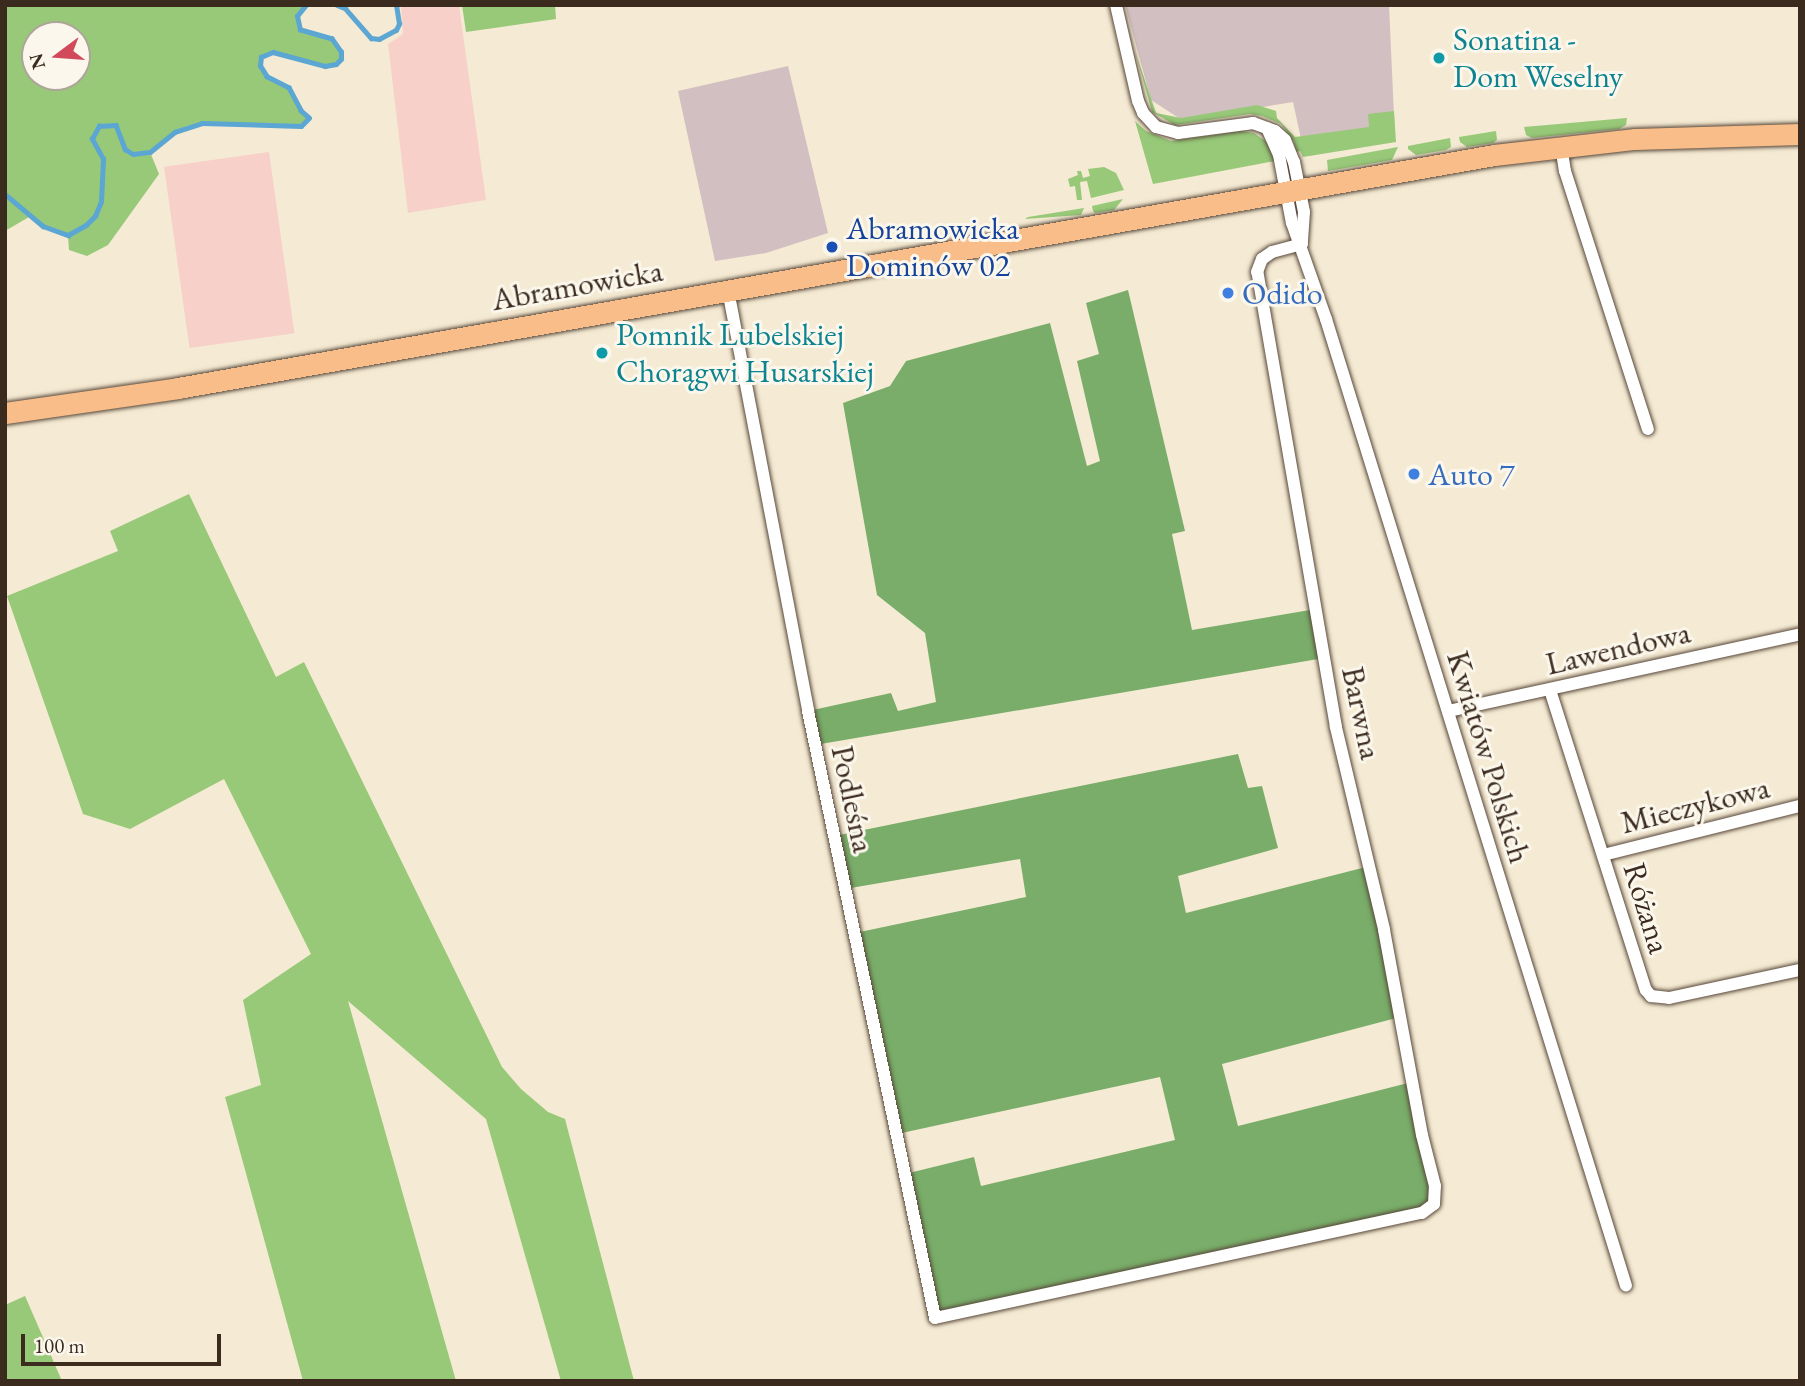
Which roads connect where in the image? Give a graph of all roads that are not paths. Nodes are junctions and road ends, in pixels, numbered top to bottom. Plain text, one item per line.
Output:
1 (1116, 5) edge
2 (1800, 134) edge
3 (1561, 146) junction
4 (1292, 190) junction
5 (1302, 244) junction
6 (728, 290) junction
7 (5, 413) edge
8 (1648, 429) dead end
9 (1800, 634) edge
10 (1550, 690) junction
11 (1448, 711) junction
12 (1800, 806) edge
13 (1603, 855) junction
14 (1800, 970) edge
15 (1626, 1286) dead end
16 (935, 1318) joint

1 - 4 street, Kwiatów Polskich
2 - 3 main road, Abramowicka
3 - 4 main road, Abramowicka
3 - 8 street
4 - 5 street, Kwiatów Polskich
4 - 6 main road, Abramowicka
5 - 11 street, Kwiatów Polskich
5 - 16 street, Barwna
6 - 7 main road, Abramowicka
6 - 16 street, Podleśna
9 - 10 street, Lawendowa
10 - 11 street, Lawendowa
10 - 13 street, Różana
11 - 15 street, Kwiatów Polskich
12 - 13 street, Mieczykowa
13 - 14 street, Różana

